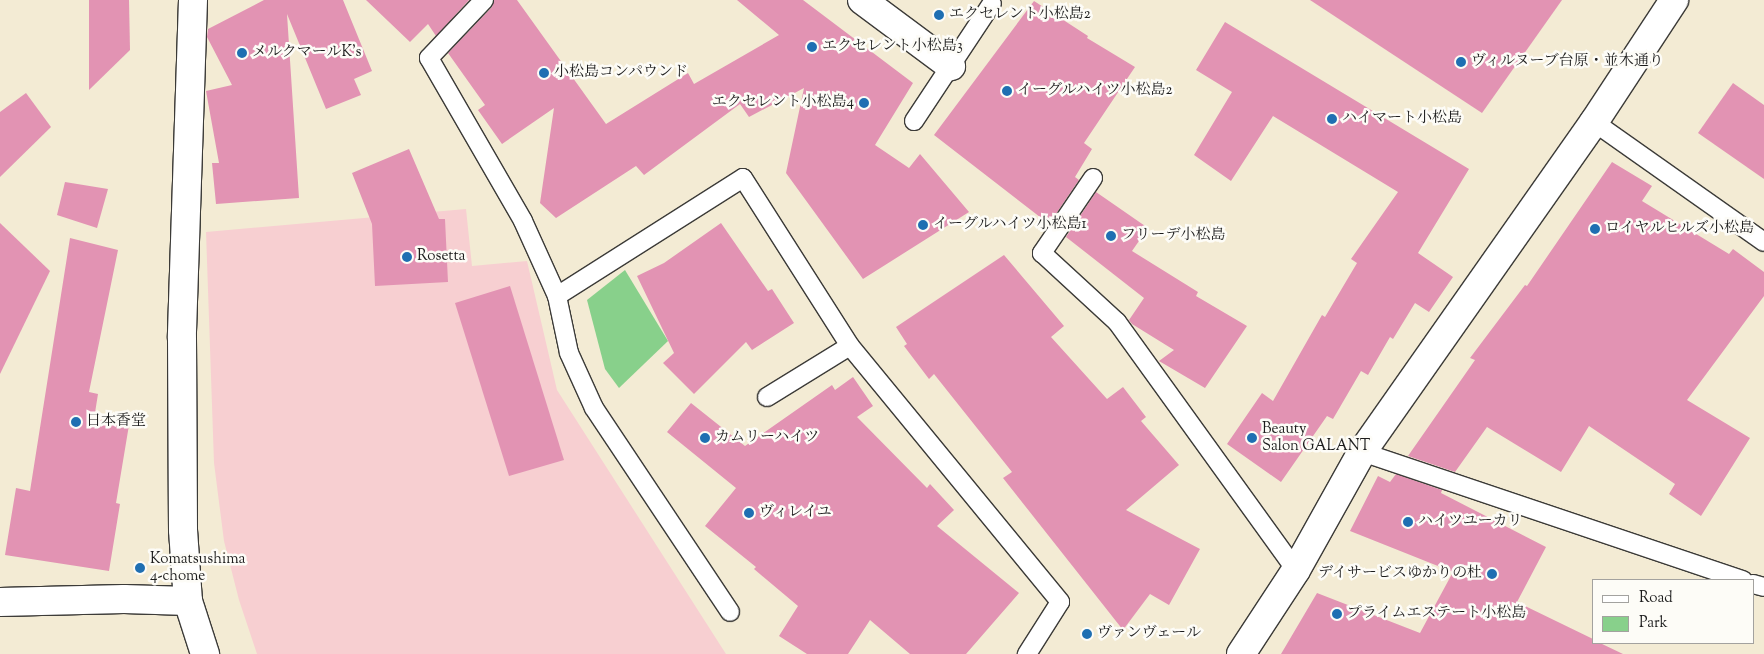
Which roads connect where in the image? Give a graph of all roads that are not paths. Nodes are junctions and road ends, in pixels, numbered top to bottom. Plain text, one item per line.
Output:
1 (193, 0) edge
2 (484, 0) edge
3 (862, 0) edge
4 (1674, 0) edge
5 (992, 3) dead end
6 (951, 66) junction
7 (914, 122) dead end
8 (1594, 122) junction
9 (1093, 178) dead end
10 (1764, 242) edge
11 (557, 296) junction
12 (850, 346) junction
13 (767, 397) dead end
14 (1362, 452) junction
15 (1296, 570) junction
16 (1740, 579) edge
17 (188, 601) junction
18 (0, 602) edge
19 (730, 612) dead end
20 (205, 654) edge
21 (1027, 654) edge
22 (1241, 654) edge

1 - 17 street
2 - 11 lane
3 - 6 street
4 - 8 street
5 - 6 lane
6 - 7 lane
8 - 10 lane
8 - 14 street
9 - 15 lane
11 - 12 lane
11 - 19 lane
12 - 13 lane
12 - 21 lane
14 - 15 street
14 - 16 lane
15 - 22 street
17 - 18 street
17 - 20 street

